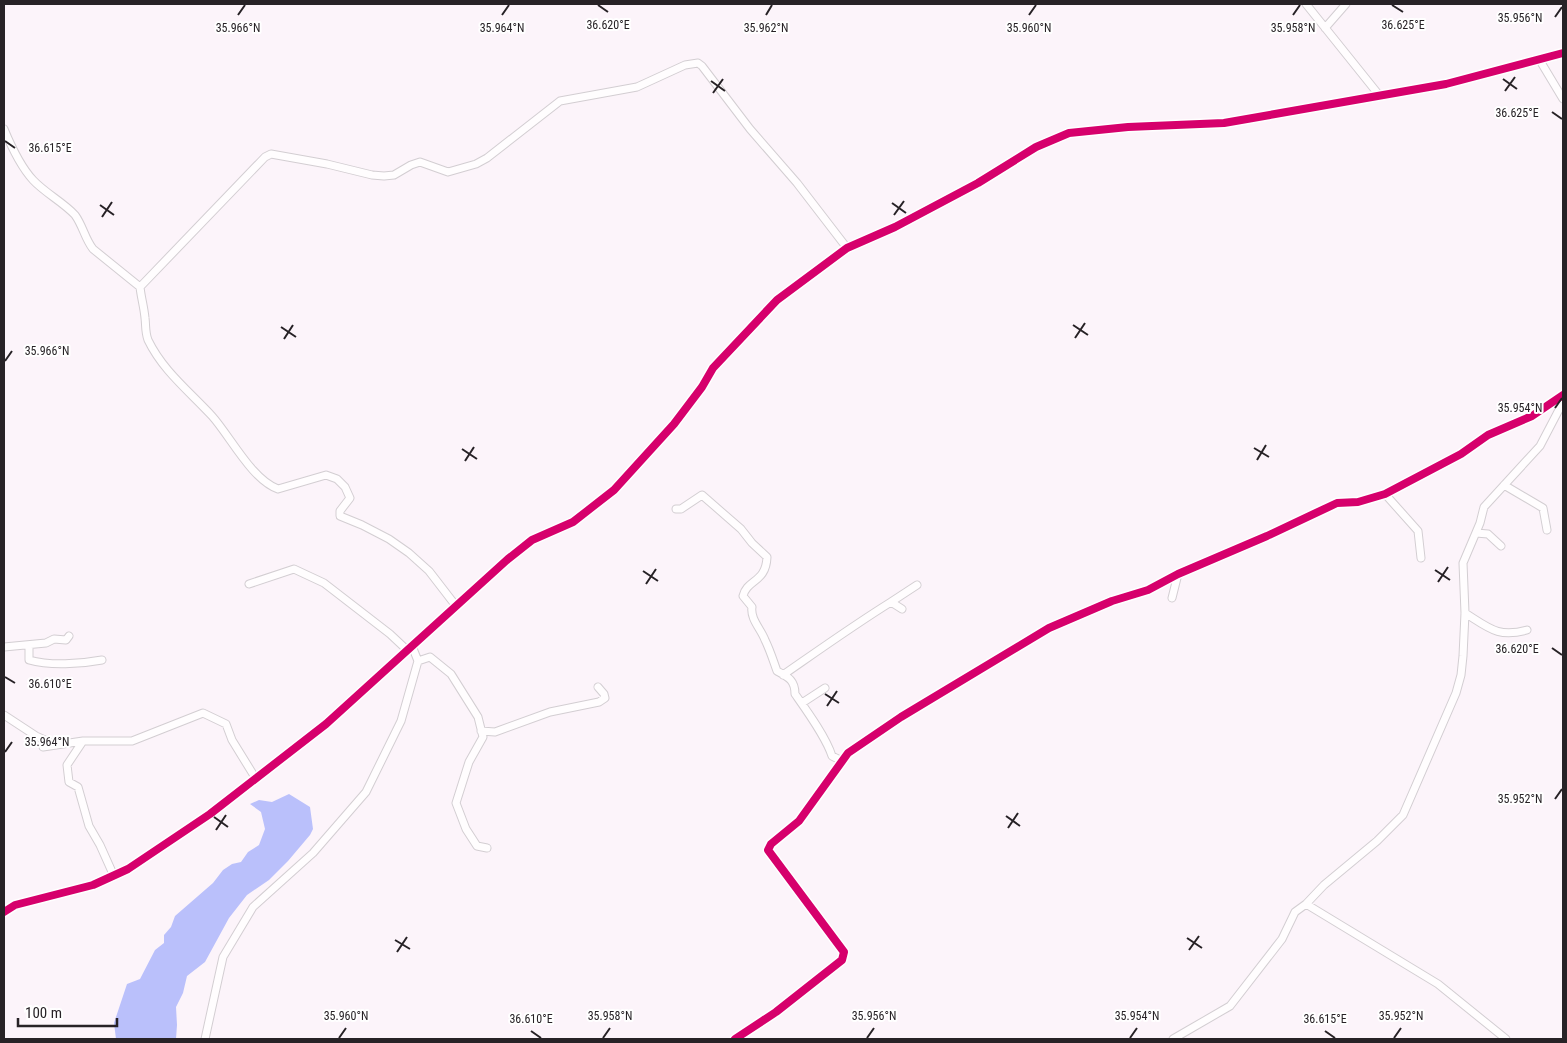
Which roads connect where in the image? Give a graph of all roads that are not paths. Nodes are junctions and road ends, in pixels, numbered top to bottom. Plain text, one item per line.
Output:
1 (1306, 4) edge
2 (1346, 4) edge
3 (1325, 28) junction
4 (1563, 53) edge
5 (1538, 59) junction
6 (1379, 95) junction
7 (1563, 99) edge
8 (4, 129) edge
9 (847, 248) junction
10 (140, 287) junction
11 (1563, 395) edge
12 (1563, 403) edge
13 (1504, 484) junction
14 (1385, 494) junction
15 (676, 509) dead end
16 (1548, 530) dead end
17 (1476, 533) junction
18 (1501, 546) dead end
19 (1421, 558) dead end
20 (1178, 574) junction
21 (249, 584) dead end
22 (918, 584) dead end
23 (1172, 598) dead end
24 (891, 602) junction
25 (456, 606) junction
26 (902, 609) dead end
27 (1465, 613) junction
28 (1527, 630) dead end
29 (69, 636) dead end
30 (29, 645) junction
31 (4, 647) edge
32 (410, 648) junction
33 (102, 660) dead end
34 (418, 661) junction
35 (784, 675) junction
36 (598, 687) dead end
37 (825, 688) dead end
38 (802, 703) junction
39 (4, 714) edge
40 (481, 731) junction
41 (83, 741) junction
42 (56, 745) junction
43 (43, 747) dead end
44 (842, 761) junction
45 (256, 779) junction
46 (487, 848) dead end
47 (113, 874) junction
48 (1306, 904) junction
49 (4, 912) edge
50 (205, 1039) edge
51 (735, 1039) edge
52 (1173, 1039) edge
53 (1506, 1039) edge

1 - 3 street
2 - 3 street
3 - 6 street
4 - 5 street
5 - 6 street
5 - 7 street
6 - 9 street
8 - 10 street
9 - 10 street
9 - 25 street
10 - 25 street
11 - 14 street
12 - 13 street
13 - 16 street
13 - 17 street
14 - 19 street
14 - 20 street
15 - 35 street
17 - 18 street
17 - 27 street
20 - 23 street
20 - 44 street
21 - 32 street
22 - 24 street
24 - 26 street
24 - 35 street
25 - 32 street
27 - 28 street
27 - 48 street
29 - 30 street
30 - 31 street
30 - 33 street
32 - 34 street
32 - 45 street
34 - 40 street
34 - 50 street
35 - 38 street
36 - 40 street
37 - 38 street
38 - 44 street
39 - 42 street
40 - 46 street
41 - 42 street
41 - 45 street
41 - 47 street
42 - 43 street
44 - 51 street
45 - 47 street
47 - 49 street
48 - 52 street
48 - 53 street

